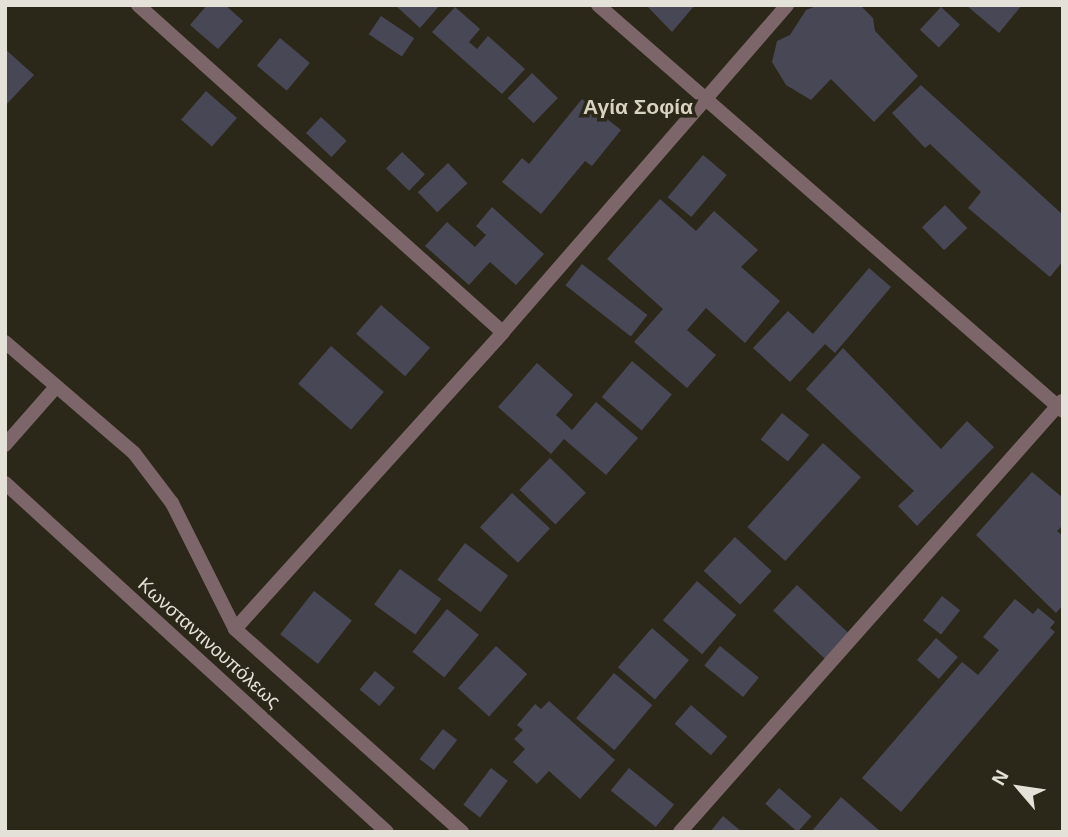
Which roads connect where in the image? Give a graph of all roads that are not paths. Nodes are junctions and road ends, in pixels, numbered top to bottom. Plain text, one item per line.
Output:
1 (138, 5) edge
2 (598, 5) edge
3 (787, 5) edge
4 (704, 99) junction
5 (503, 332) junction
6 (5, 342) edge
7 (56, 387) junction
8 (1061, 405) edge
9 (5, 445) edge
10 (5, 483) edge
11 (235, 629) junction
12 (387, 832) edge
13 (462, 832) edge
14 (680, 832) edge

1 - 5 street
2 - 4 street
3 - 4 street
4 - 5 street
4 - 8 street
5 - 11 street
6 - 7 street
7 - 9 street
7 - 11 street
8 - 14 street
10 - 12 street, Κωνσταντινουπόλεως
11 - 13 street

